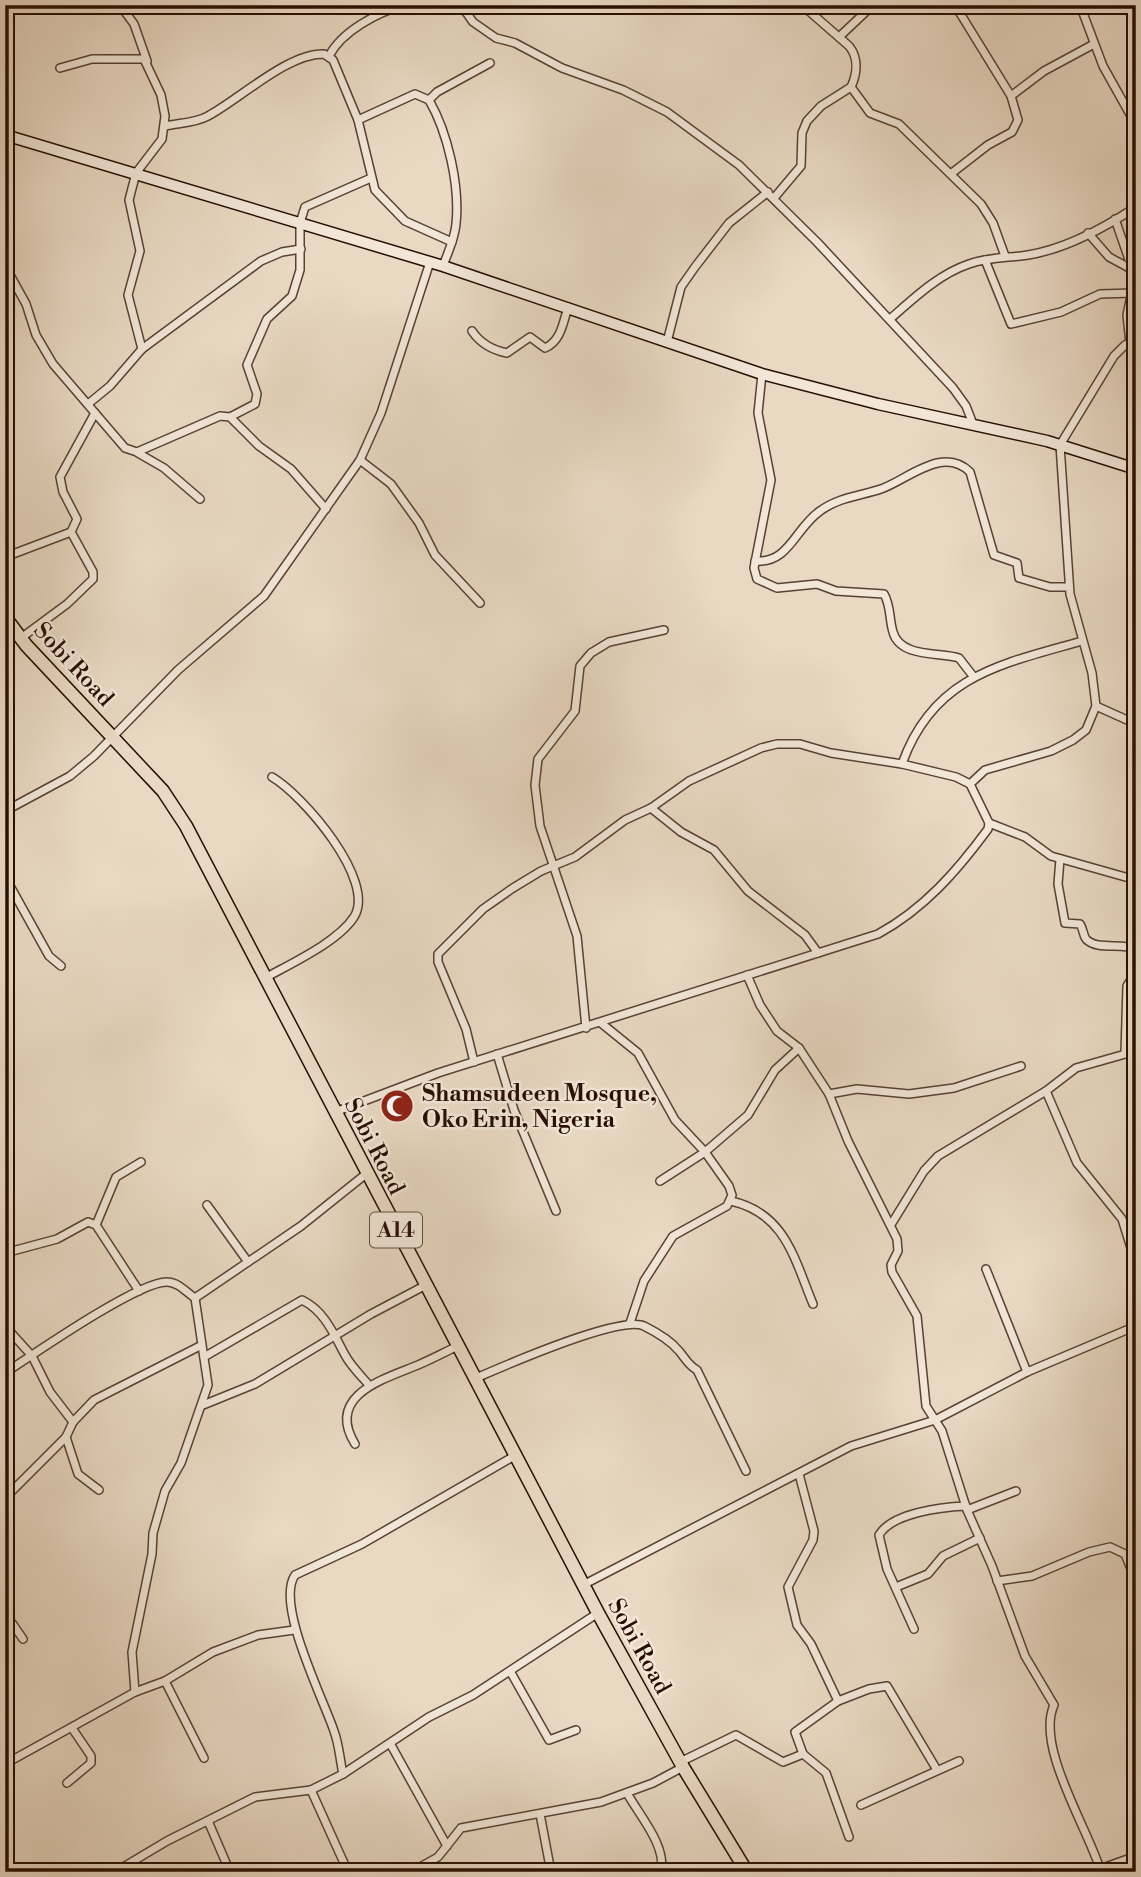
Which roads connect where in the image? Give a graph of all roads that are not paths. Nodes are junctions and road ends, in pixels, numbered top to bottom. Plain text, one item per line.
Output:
1 (121, 5) edge
2 (403, 5) edge
3 (461, 5) edge
4 (802, 5) edge
5 (873, 5) edge
6 (955, 5) edge
7 (1080, 5) edge
8 (839, 37) junction
9 (1094, 44) junction
10 (329, 56) junction
11 (147, 61) junction
12 (490, 63) dead end
13 (60, 68) dead end
14 (852, 87) junction
15 (1012, 96) junction
16 (429, 100) junction
17 (358, 120) junction
18 (1136, 125) edge
19 (165, 126) junction
20 (5, 135) edge
21 (136, 173) junction
22 (952, 173) junction
23 (371, 178) junction
24 (771, 195) junction
25 (1136, 206) edge
26 (1115, 219) junction
27 (300, 223) junction
28 (1088, 233) junction
29 (452, 242) junction
30 (301, 249) junction
31 (1005, 256) junction
32 (985, 260) junction
33 (430, 262) junction
34 (5, 266) edge
35 (443, 266) junction
36 (1133, 270) junction
37 (1133, 292) junction
38 (568, 306) junction
39 (890, 319) junction
40 (472, 331) dead end
41 (667, 342) junction
42 (1133, 342) edge
43 (142, 349) junction
44 (762, 374) junction
45 (88, 404) junction
46 (95, 413) junction
47 (230, 417) junction
48 (974, 424) junction
49 (1060, 445) junction
50 (137, 452) junction
51 (360, 460) junction
52 (1136, 469) edge
53 (200, 499) dead end
54 (326, 509) junction
55 (71, 532) junction
56 (5, 556) edge
57 (755, 561) junction
58 (1069, 587) junction
59 (480, 603) dead end
60 (5, 617) edge
61 (664, 630) dead end
62 (21, 639) junction
63 (1082, 641) junction
64 (973, 676) junction
65 (1096, 706) junction
66 (1136, 724) edge
67 (112, 737) junction
68 (902, 764) junction
69 (272, 777) dead end
70 (970, 784) junction
71 (651, 808) junction
72 (5, 811) edge
73 (989, 823) junction
74 (1060, 859) junction
75 (555, 866) junction
76 (5, 877) edge
77 (1136, 880) edge
78 (1136, 950) edge
79 (818, 953) junction
80 (61, 966) dead end
81 (1136, 971) edge
82 (747, 975) junction
83 (265, 978) junction
84 (601, 1023) junction
85 (586, 1028) junction
86 (799, 1048) junction
87 (1136, 1051) edge
88 (1125, 1053) junction
89 (497, 1054) junction
90 (474, 1062) junction
91 (1021, 1066) dead end
92 (1046, 1091) junction
93 (830, 1094) junction
94 (334, 1112) junction
95 (705, 1152) junction
96 (141, 1162) dead end
97 (366, 1174) junction
98 (660, 1181) dead end
99 (731, 1201) junction
100 (207, 1205) dead end
101 (556, 1211) dead end
102 (892, 1223) junction
103 (96, 1225) junction
104 (1134, 1251) edge
105 (5, 1253) edge
106 (248, 1262) junction
107 (1136, 1264) edge
108 (986, 1269) dead end
109 (426, 1285) junction
110 (139, 1291) junction
111 (195, 1298) junction
112 (813, 1304) dead end
113 (630, 1323) junction
114 (5, 1326) edge
115 (1136, 1326) edge
116 (337, 1336) junction
117 (200, 1346) junction
118 (458, 1346) junction
119 (32, 1356) junction
120 (204, 1357) junction
121 (1027, 1372) junction
122 (5, 1373) edge
123 (476, 1378) junction
124 (369, 1385) junction
125 (203, 1405) junction
126 (935, 1420) junction
127 (73, 1422) junction
128 (65, 1437) junction
129 (355, 1444) dead end
130 (516, 1455) junction
131 (747, 1471) dead end
132 (799, 1474) junction
133 (99, 1490) dead end
134 (1016, 1491) dead end
135 (5, 1498) edge
136 (966, 1508) junction
137 (980, 1538) junction
138 (1133, 1574) dead end
139 (997, 1581) junction
140 (583, 1585) junction
141 (896, 1587) junction
142 (598, 1613) junction
143 (5, 1621) edge
144 (914, 1629) dead end
145 (294, 1630) junction
146 (23, 1639) dead end
147 (510, 1671) junction
148 (165, 1681) junction
149 (135, 1692) junction
150 (838, 1701) junction
151 (72, 1728) junction
152 (576, 1730) dead end
153 (391, 1745) junction
154 (803, 1754) junction
155 (204, 1758) dead end
156 (959, 1761) dead end
157 (5, 1764) edge
158 (681, 1764) junction
159 (937, 1770) junction
160 (343, 1774) junction
161 (67, 1783) dead end
162 (311, 1790) junction
163 (627, 1793) junction
164 (861, 1805) dead end
165 (540, 1814) junction
166 (208, 1821) junction
167 (849, 1837) dead end
168 (447, 1846) junction
169 (1136, 1856) edge
170 (131, 1863) junction
171 (1101, 1870) edge
172 (115, 1872) edge
173 (136, 1872) edge
174 (230, 1872) edge
175 (348, 1872) edge
176 (411, 1872) edge
177 (551, 1872) edge
178 (661, 1872) edge
179 (747, 1872) edge

1 - 11 street
2 - 10 street
3 - 24 street
4 - 8 street
5 - 8 street
6 - 15 street
7 - 9 street
8 - 14 street
9 - 15 street
9 - 18 street
10 - 17 street
10 - 19 street
11 - 13 street
11 - 19 street
12 - 16 street
14 - 22 street
14 - 24 street
15 - 22 street
16 - 17 street
16 - 29 street
17 - 23 street
19 - 21 street
20 - 21 street
21 - 27 street
21 - 43 street
22 - 31 street
23 - 27 street
23 - 29 street
24 - 39 street
24 - 41 street
25 - 26 street
26 - 28 street
26 - 36 street
27 - 30 street
27 - 33 street
28 - 31 street
28 - 36 street
29 - 35 street
30 - 43 street
30 - 47 street
31 - 32 street
32 - 37 street
32 - 39 street
33 - 35 street
33 - 51 street
34 - 45 street
35 - 38 street
36 - 37 street
37 - 42 street
38 - 40 street
38 - 41 street
39 - 48 street
41 - 44 street
42 - 49 street
43 - 45 street
44 - 48 street
44 - 57 street
45 - 46 street
46 - 50 street
46 - 55 street
47 - 50 street
47 - 54 street
48 - 49 street
49 - 52 street
49 - 58 street
50 - 53 street
51 - 54 street
51 - 59 street
54 - 67 street
55 - 56 street
55 - 62 street
57 - 58 street
57 - 64 street
58 - 63 street
60 - 62 highway, Sobi Road / A14
61 - 75 street
62 - 67 highway, Sobi Road / A14
63 - 64 street
63 - 65 street
64 - 68 street
65 - 66 street
65 - 70 street
67 - 72 street
67 - 83 highway, Sobi Road / A14
68 - 70 street
68 - 71 street
69 - 83 street
70 - 73 street
71 - 75 street
71 - 79 street
73 - 74 street
73 - 79 street
74 - 77 street
74 - 78 street
75 - 85 street
75 - 90 street
76 - 80 street
79 - 82 street
81 - 88 street
82 - 84 street
82 - 86 street
83 - 94 highway, Sobi Road / A14
84 - 85 street
84 - 95 street
85 - 89 street
86 - 93 street
86 - 95 street
87 - 88 street
88 - 92 street
89 - 90 street
89 - 101 street
90 - 94 street
91 - 93 street
92 - 102 street
92 - 104 street
93 - 102 street
94 - 97 highway, Sobi Road / A14
95 - 98 street
95 - 99 street
96 - 103 street
97 - 106 street
97 - 109 highway, Sobi Road / A14
99 - 112 street
99 - 113 street
100 - 106 street
102 - 126 street
103 - 105 street
103 - 110 street
104 - 107 street
106 - 111 street
108 - 121 street
109 - 116 street
109 - 118 highway, Sobi Road / A14
110 - 111 street
110 - 119 street
111 - 117 street
113 - 123 street
113 - 131 street
114 - 119 street
115 - 121 street
116 - 120 street
116 - 124 street
116 - 125 street
117 - 120 street
117 - 127 street
118 - 123 highway, Sobi Road / A14
118 - 124 street
119 - 122 street
119 - 127 street
120 - 125 street
121 - 126 street
123 - 130 highway, Sobi Road / A14
124 - 129 street
125 - 149 street
126 - 132 street
126 - 136 street
127 - 128 street
128 - 133 street
128 - 135 street
130 - 140 highway, Sobi Road / A14
130 - 145 street
132 - 140 street
132 - 150 street
134 - 136 street
136 - 137 street
136 - 141 street
137 - 139 street
137 - 141 street
138 - 139 street
139 - 171 street
140 - 142 highway, Sobi Road / A14
141 - 144 street
142 - 147 street
142 - 158 highway, Sobi Road / A14
143 - 146 street
145 - 148 street
145 - 160 street
147 - 152 street
147 - 153 street
148 - 149 street
148 - 155 street
149 - 151 street
150 - 154 street
150 - 159 street
151 - 157 street
151 - 161 street
153 - 160 street
153 - 168 street
154 - 158 street
154 - 167 street
156 - 159 street
158 - 163 street
158 - 179 highway, Sobi Road / A14
159 - 164 street
160 - 162 street
162 - 166 street
162 - 175 street
163 - 165 street
163 - 178 street
165 - 168 street
165 - 177 street
166 - 170 street
166 - 174 street
168 - 176 street
169 - 171 street
170 - 172 street
170 - 173 street

